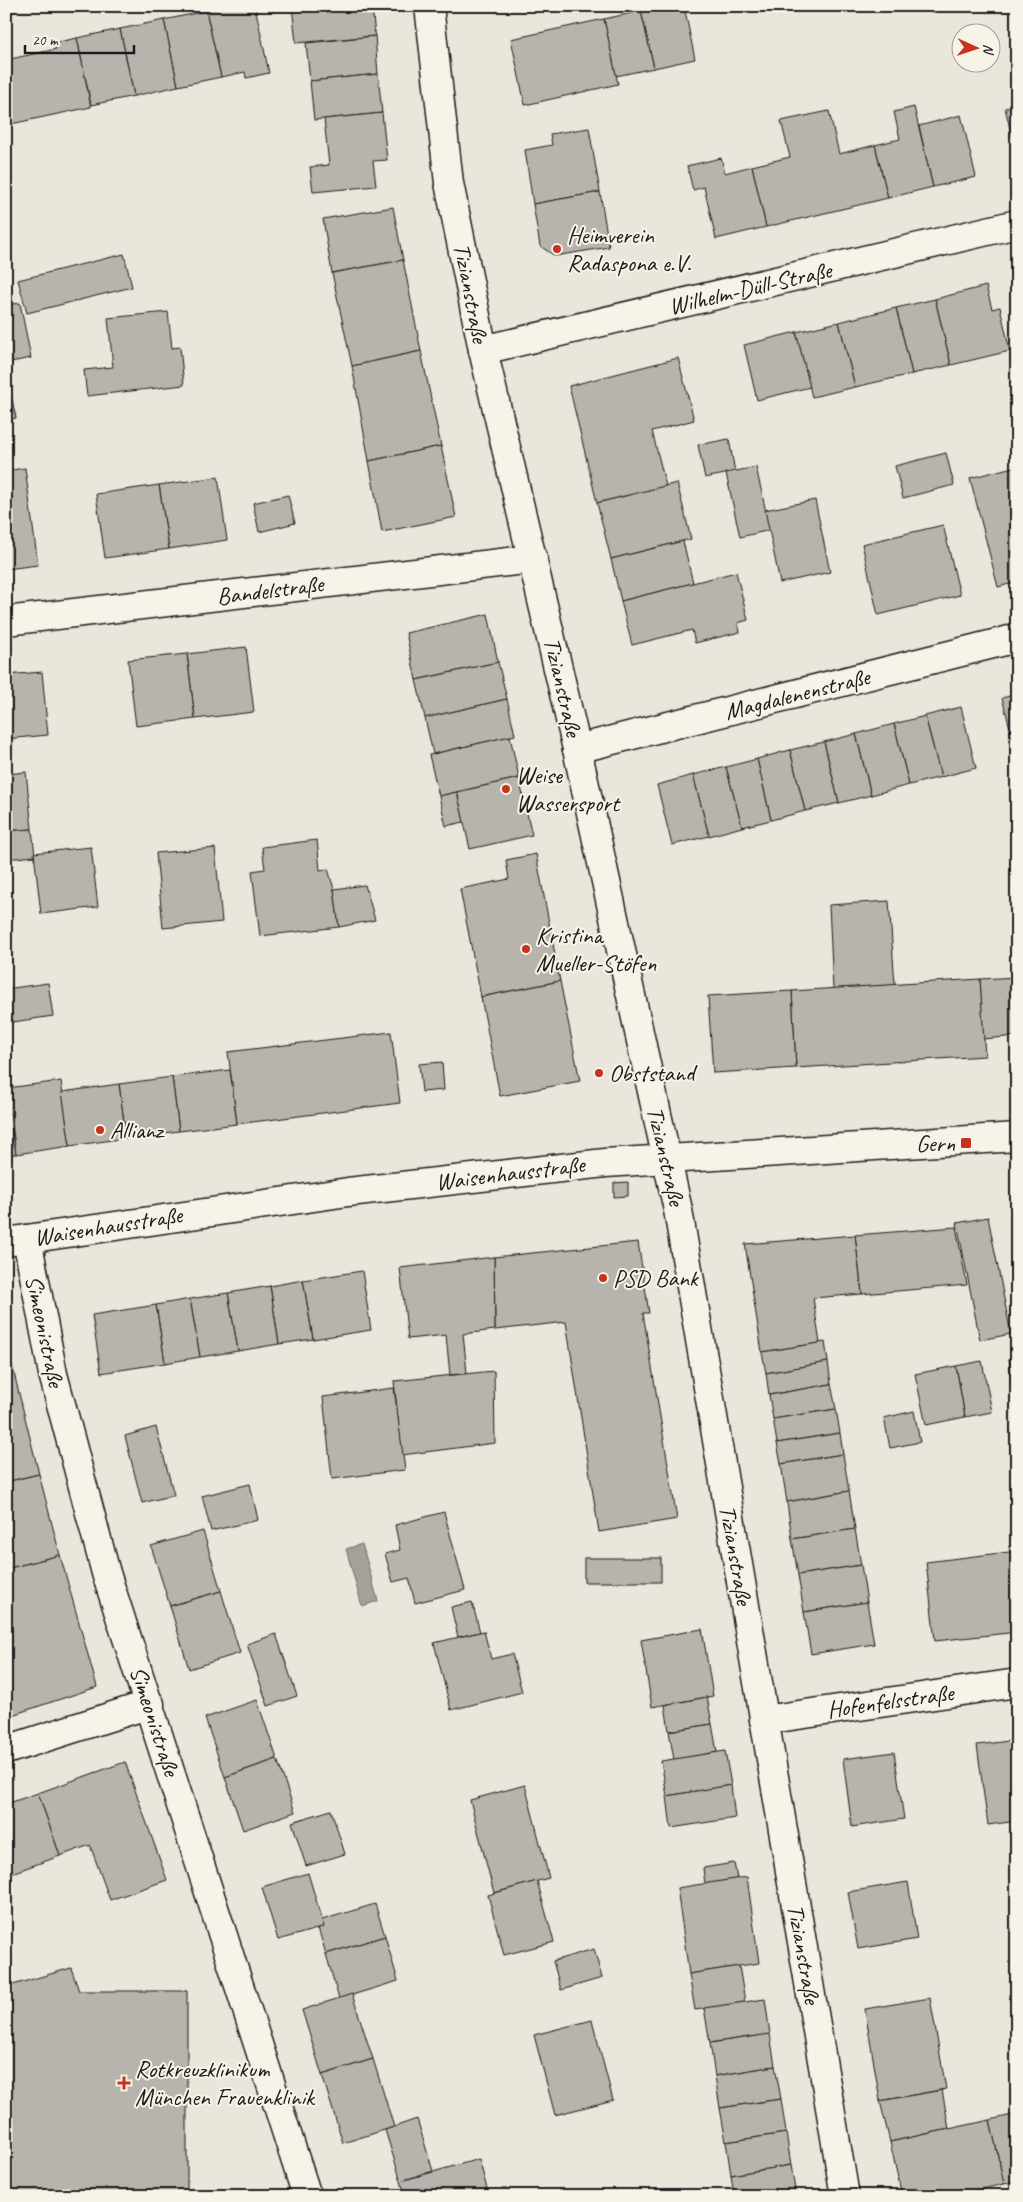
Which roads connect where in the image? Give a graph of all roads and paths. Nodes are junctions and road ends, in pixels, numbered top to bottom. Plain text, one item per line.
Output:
1 (429, 6) edge
2 (1017, 224) edge
3 (483, 350) junction
4 (533, 559) junction
5 (6, 621) edge
6 (1017, 638) edge
7 (577, 749) junction
8 (1017, 1137) edge
9 (666, 1158) junction
10 (17, 1240) edge
11 (1017, 1683) edge
12 (150, 1704) junction
13 (764, 1720) junction
14 (6, 1750) edge
15 (307, 2196) edge
16 (845, 2196) edge

1 - 3 street, Tizianstraße
2 - 3 street, Wilhelm-Düll-Straße
3 - 4 street, Tizianstraße
4 - 5 street, Bandelstraße
4 - 7 street, Tizianstraße
6 - 7 street, Magdalenenstraße
7 - 9 street, Tizianstraße
8 - 9 street, Waisenhausstraße
9 - 10 street, Waisenhausstraße
9 - 13 street, Tizianstraße
10 - 12 street, Simeonistraße
11 - 13 street, Hofenfelsstraße
12 - 14 street
12 - 15 street, Simeonistraße
13 - 16 street, Tizianstraße

